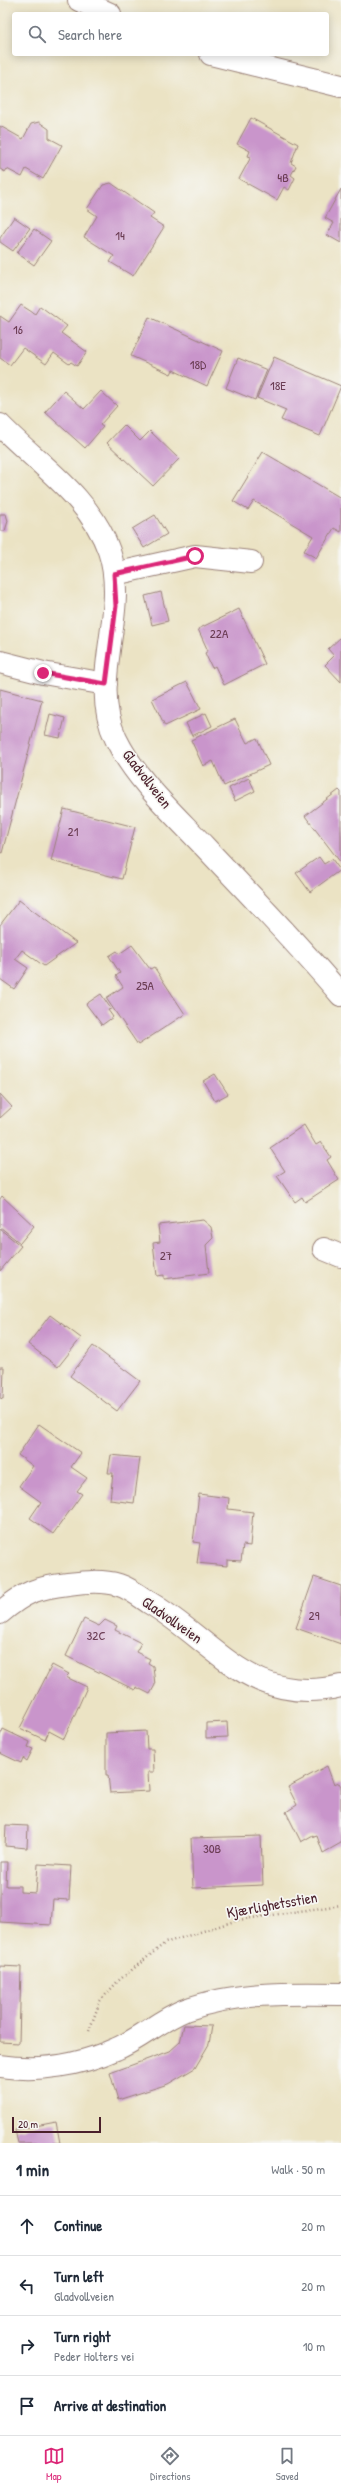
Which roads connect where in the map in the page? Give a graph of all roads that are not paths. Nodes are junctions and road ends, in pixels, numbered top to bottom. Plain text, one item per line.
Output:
1 (79, 0) edge
2 (106, 12) edge
3 (219, 56) edge
4 (341, 86) edge
5 (0, 425) edge
6 (251, 562) dead end
7 (114, 574) junction
8 (0, 662) edge
9 (106, 684) junction
10 (332, 973) edge
11 (341, 995) edge
12 (0, 1613) edge
13 (341, 1686) edge
14 (341, 1994) edge
15 (0, 2066) edge

1 - 2 street
3 - 4 street
5 - 7 street, Gladvollveien
6 - 7 street
7 - 9 street, Gladvollveien
8 - 9 street
9 - 10 street, Gladvollveien
10 - 11 street, Gladvollveien
12 - 13 street, Gladvollveien
14 - 15 street

